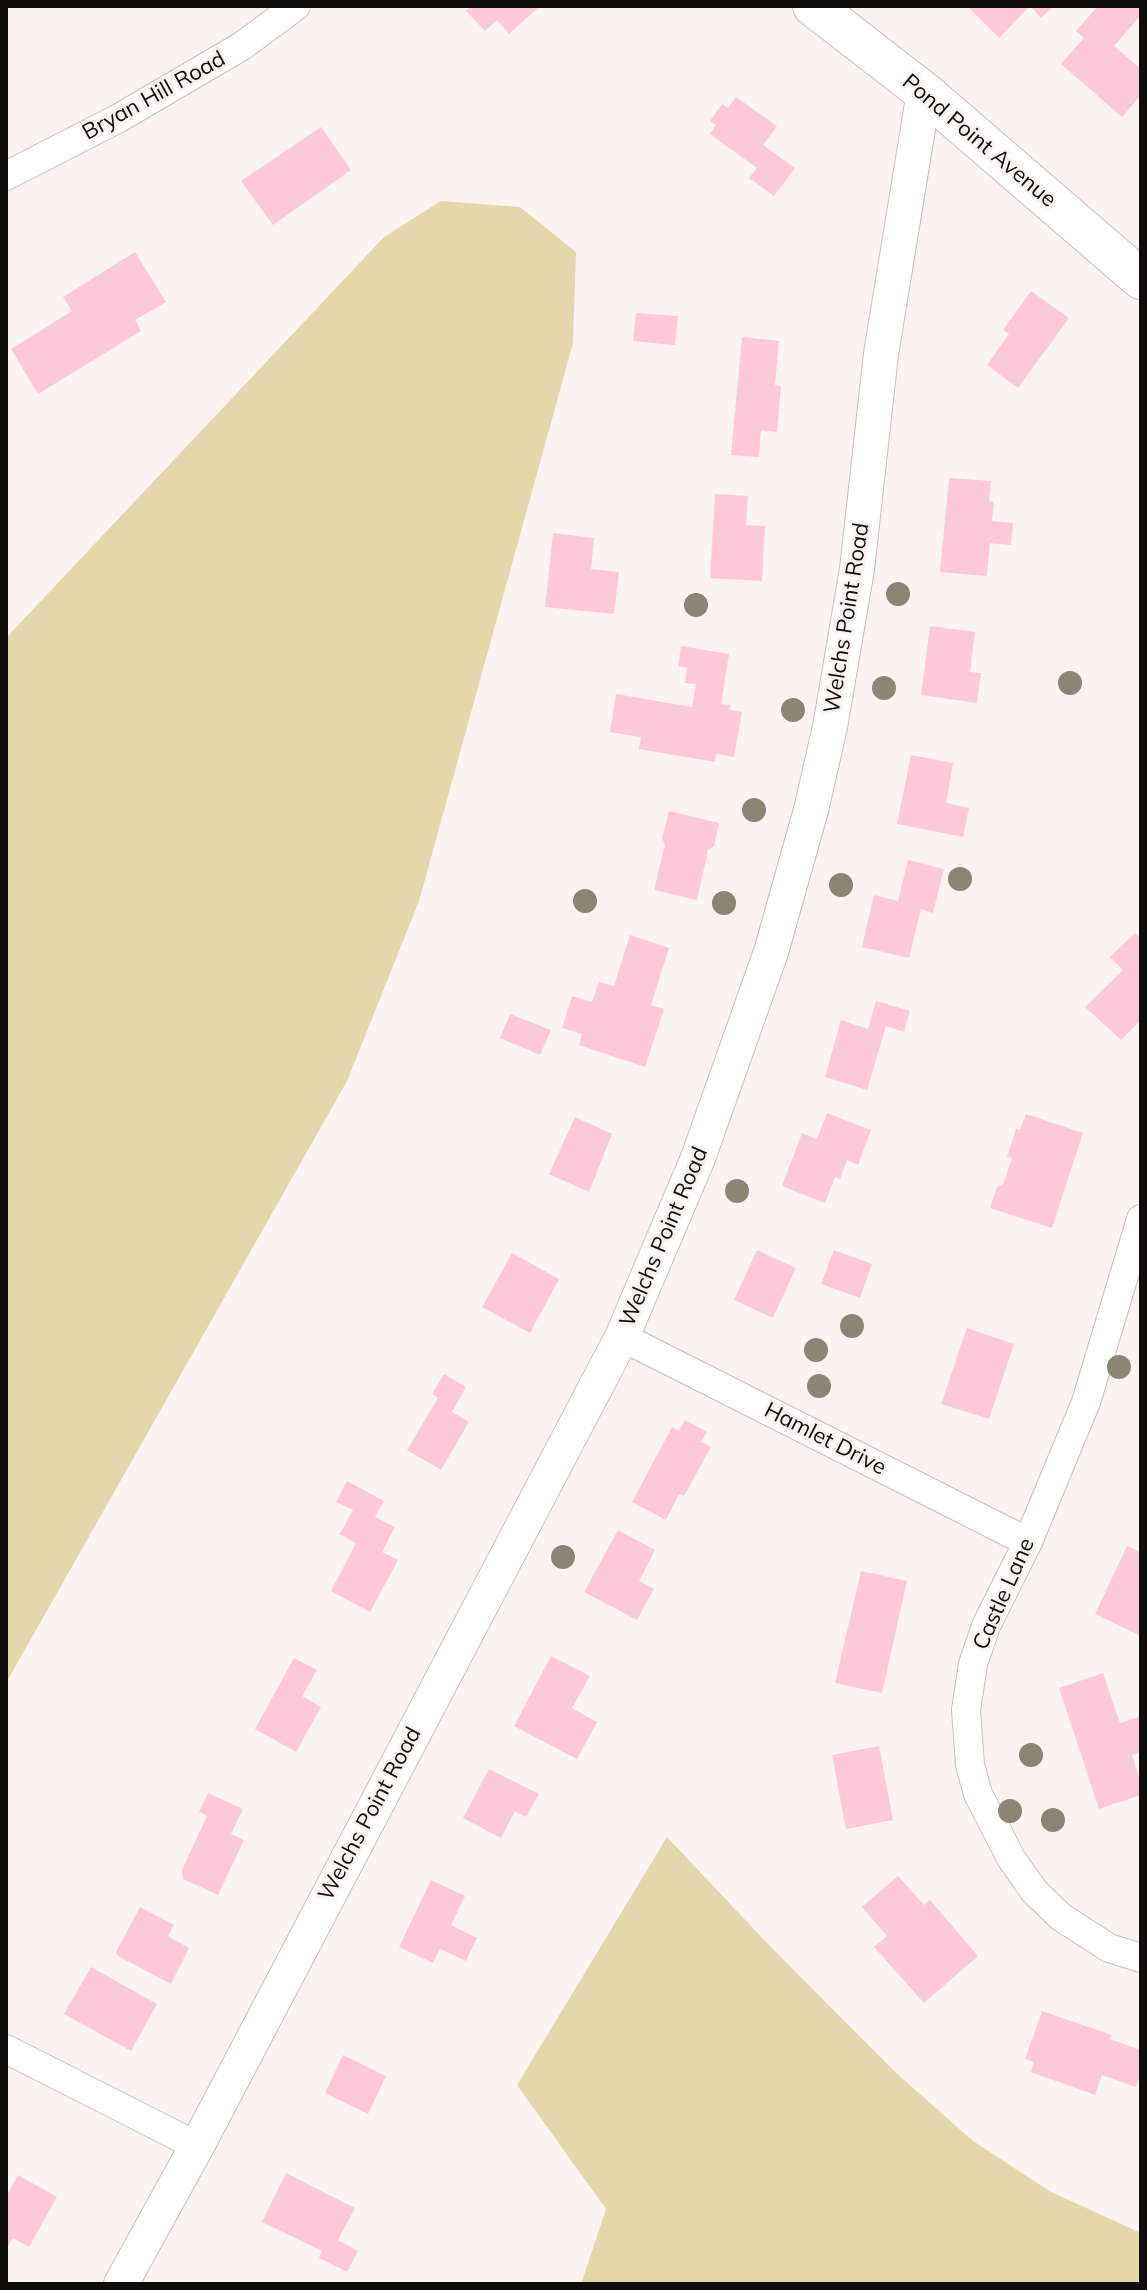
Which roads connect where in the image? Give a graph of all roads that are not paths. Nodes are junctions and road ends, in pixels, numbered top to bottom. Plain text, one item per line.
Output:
1 (296, 6) edge
2 (813, 6) edge
3 (924, 92) junction
4 (6, 176) edge
5 (1141, 279) edge
6 (1141, 1219) edge
7 (622, 1337) junction
8 (1028, 1542) junction
9 (1141, 1958) edge
10 (6, 2049) edge
11 (197, 2146) junction
12 (121, 2284) edge

1 - 4 street, Bryan Hill Road
2 - 3 main road, Pond Point Avenue
3 - 5 main road, Pond Point Avenue
3 - 7 street, Welchs Point Road
6 - 8 street, Castle Lane
7 - 8 street, Hamlet Drive
7 - 11 street, Welchs Point Road
8 - 9 street, Castle Lane
10 - 11 street
11 - 12 street, Welchs Point Road

